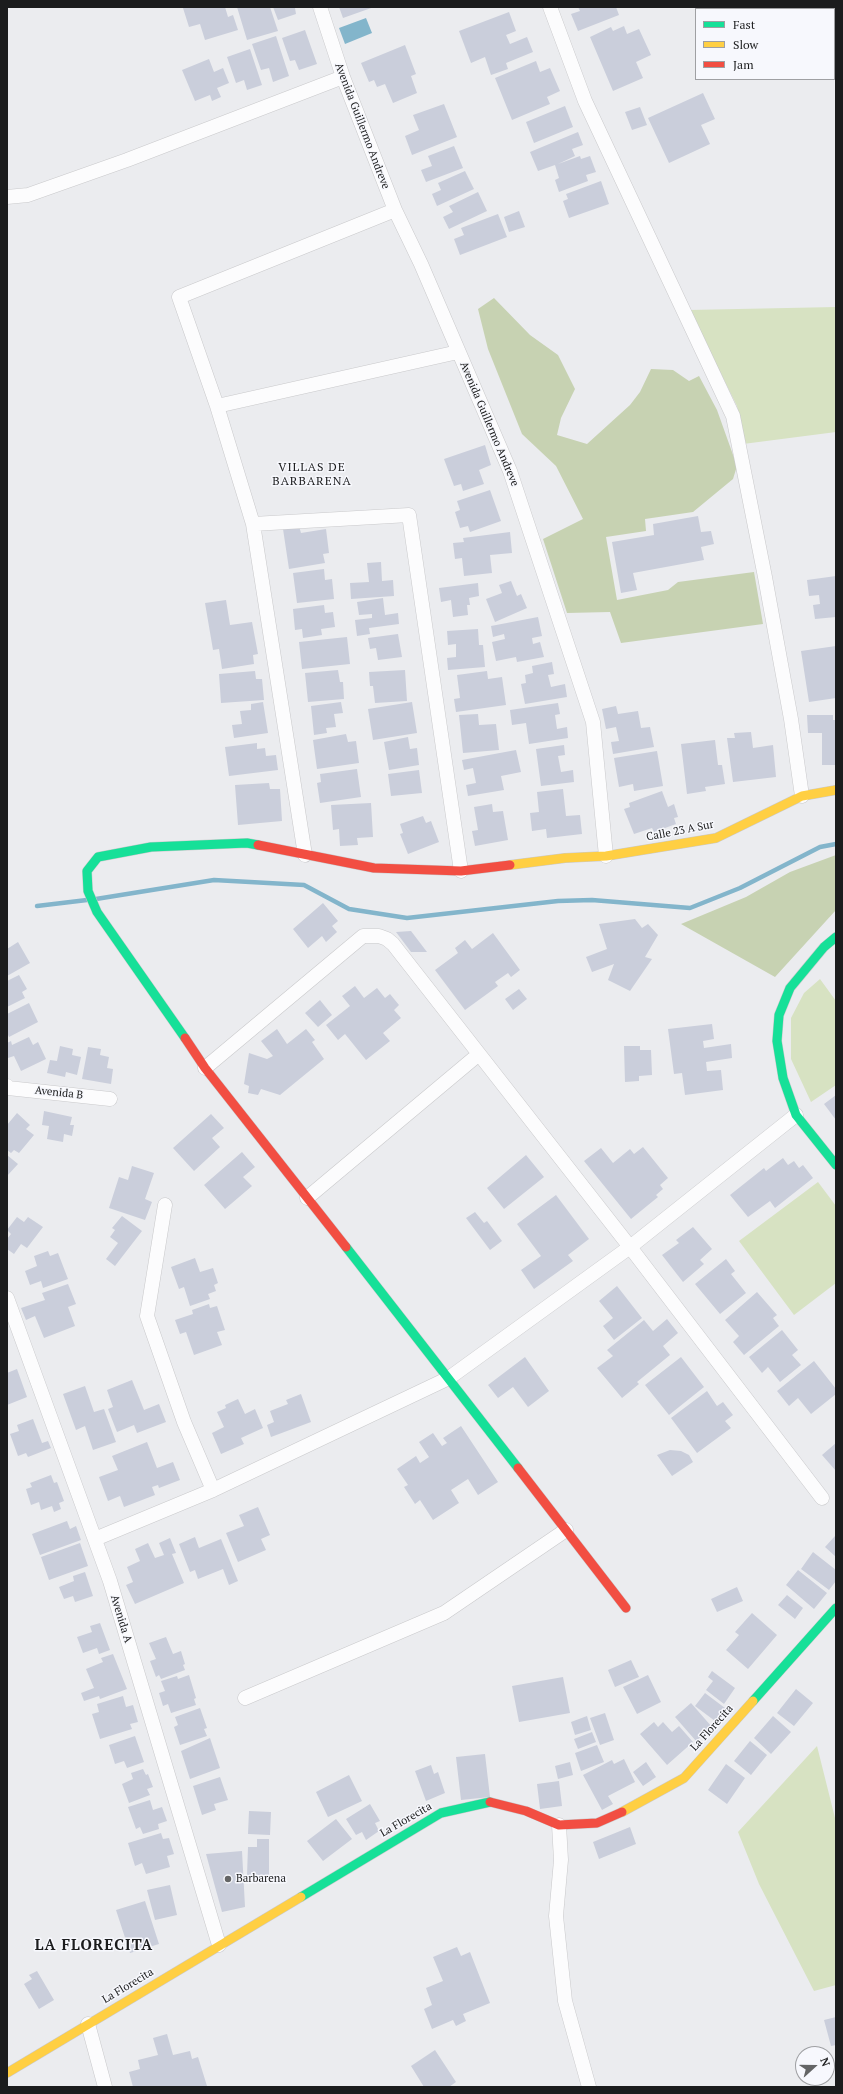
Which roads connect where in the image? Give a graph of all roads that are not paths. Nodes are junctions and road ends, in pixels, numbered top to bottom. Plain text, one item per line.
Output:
1 (320, 7) edge
2 (550, 7) edge
3 (344, 77) junction
4 (7, 197) edge
5 (395, 210) junction
6 (458, 352) junction
7 (217, 406) junction
8 (253, 524) junction
9 (836, 790) edge
10 (802, 796) junction
11 (305, 855) junction
12 (606, 856) junction
13 (461, 871) junction
14 (836, 937) edge
15 (479, 1054) junction
16 (205, 1068) junction
17 (7, 1088) edge
18 (110, 1099) dead end
19 (796, 1115) junction
20 (836, 1165) edge
21 (307, 1198) junction
22 (165, 1205) dead end
23 (630, 1247) junction
24 (7, 1298) edge
25 (449, 1378) junction
26 (213, 1490) junction
27 (822, 1498) dead end
28 (566, 1530) junction
29 (95, 1539) junction
30 (626, 1608) dead end
31 (836, 1608) edge
32 (245, 1698) dead end
33 (559, 1825) junction
34 (219, 1945) junction
35 (88, 2024) junction
36 (7, 2073) edge
37 (106, 2087) edge
38 (589, 2087) edge

1 - 3 street, Avenida Guillermo Andreve
2 - 10 street
3 - 4 street
3 - 5 street, Avenida Guillermo Andreve
5 - 6 street, Avenida Guillermo Andreve
5 - 7 street
6 - 7 street
6 - 12 street, Avenida Guillermo Andreve
7 - 8 street
8 - 11 street
8 - 13 street
9 - 10 street, Calle 23 A Sur
10 - 12 street, Calle 23 A Sur
11 - 13 street, Calle 23 A Sur
11 - 16 street, Calle 23 A Sur
12 - 13 street, Calle 23 A Sur
14 - 19 street
15 - 16 street
15 - 21 street
15 - 23 street
16 - 21 street, Calle 23 A Sur
17 - 18 street, Avenida B
19 - 20 street
19 - 23 street
21 - 25 street, Calle 23 A Sur
22 - 26 street
23 - 25 street
23 - 27 street
24 - 29 street, Avenida A
25 - 26 street
25 - 28 street, Calle 23 A Sur
26 - 29 street
28 - 30 street, Calle 23 A Sur
28 - 32 street
29 - 34 street, Avenida A
31 - 33 street, La Florecita
33 - 34 street, La Florecita
33 - 38 street
34 - 35 street, La Florecita
35 - 36 street, La Florecita
35 - 37 street

